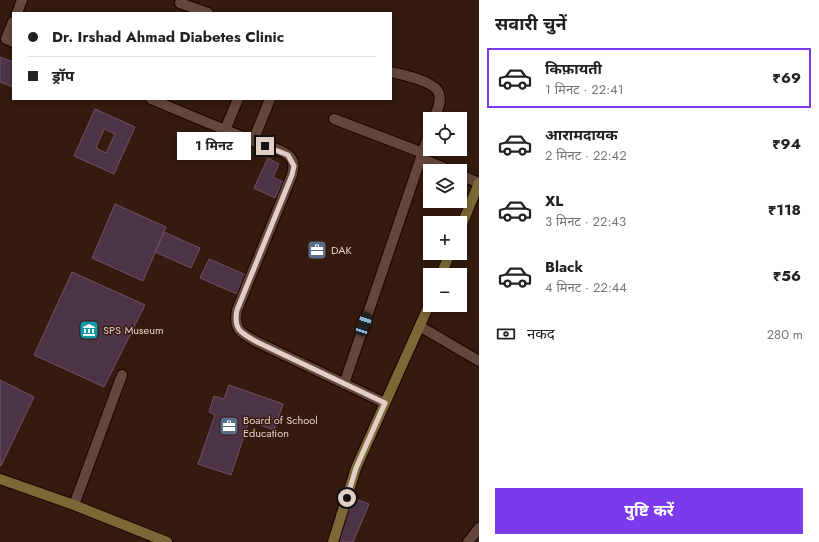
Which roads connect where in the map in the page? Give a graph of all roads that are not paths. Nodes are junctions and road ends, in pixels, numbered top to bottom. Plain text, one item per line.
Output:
1 (22, 0) edge
2 (180, 4) dead end
3 (17, 12) edge
4 (205, 12) edge
5 (12, 25) edge
6 (6, 42) edge
7 (392, 72) edge
8 (153, 100) edge
9 (238, 100) edge
10 (270, 100) edge
11 (436, 112) edge
12 (334, 119) dead end
13 (225, 130) junction
14 (253, 141) junction
15 (423, 153) edge
16 (422, 156) junction
17 (437, 164) edge
18 (467, 180) edge
19 (478, 187) edge
20 (466, 216) edge
21 (427, 312) edge
22 (421, 327) junction
23 (479, 360) edge
24 (122, 375) dead end
25 (344, 384) junction
26 (385, 403) junction
27 (0, 479) edge
28 (74, 505) junction
29 (479, 528) edge
30 (167, 542) edge
31 (333, 542) edge
32 (468, 542) edge

1 - 3 street
2 - 4 street
5 - 6 street
7 - 11 street
8 - 13 street
9 - 13 street
10 - 14 street
12 - 16 street
13 - 14 street
14 - 25 street
15 - 16 street
16 - 17 street
16 - 25 street
18 - 19 street
19 - 20 main road
21 - 22 main road
22 - 23 street
22 - 26 main road
24 - 28 street
25 - 26 street
26 - 31 main road
27 - 28 main road
28 - 30 main road
29 - 32 street

